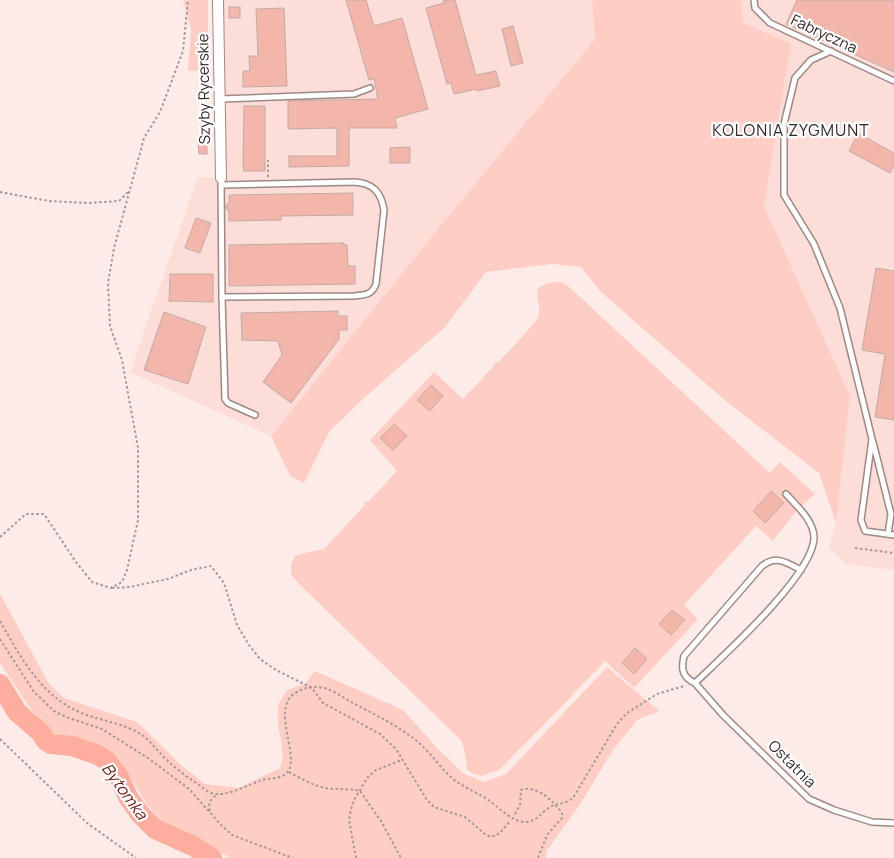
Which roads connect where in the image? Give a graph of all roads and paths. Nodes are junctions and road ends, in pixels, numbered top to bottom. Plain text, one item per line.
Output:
1 (188, 0) edge
2 (218, 0) edge
3 (754, 0) edge
4 (831, 51) junction
5 (894, 81) edge
6 (370, 88) dead end
7 (219, 98) junction
8 (268, 160) dead end
9 (268, 179) dead end
10 (221, 181) junction
11 (131, 189) junction
12 (0, 192) edge
13 (222, 297) junction
14 (255, 415) dead end
15 (872, 439) junction
16 (786, 494) dead end
17 (891, 534) edge
18 (0, 537) edge
19 (855, 548) dead end
20 (894, 553) edge
21 (800, 570) junction
22 (111, 588) junction
23 (0, 621) edge
24 (0, 639) edge
25 (695, 683) junction
26 (312, 688) junction
27 (0, 739) edge
28 (402, 760) junction
29 (288, 772) junction
30 (360, 791) junction
31 (218, 794) junction
32 (555, 805) junction
33 (211, 813) junction
34 (515, 814) dead end
35 (510, 821) dead end
36 (894, 823) edge
37 (136, 858) edge
38 (292, 858) edge
39 (356, 858) edge
40 (401, 858) edge
41 (538, 858) edge

1 - 11 path
2 - 7 street, Szyby Rycerskie
3 - 4 lane, Fabryczna
4 - 5 lane, Fabryczna
4 - 15 lane
6 - 7 lane
7 - 10 street, Szyby Rycerskie
8 - 9 path
10 - 13 lane
10 - 13 lane
11 - 12 path
11 - 22 path
13 - 14 lane
15 - 17 lane
15 - 17 lane
16 - 21 lane
18 - 22 path
19 - 20 path
21 - 25 lane
21 - 25 lane, Ostatnia
22 - 26 path
23 - 31 path
24 - 33 path
25 - 32 path
25 - 36 lane, Ostatnia
26 - 28 path
26 - 29 path
26 - 32 path
27 - 37 path
28 - 30 path
28 - 35 path
29 - 30 path
29 - 31 path
30 - 39 path
30 - 40 path
31 - 33 path
32 - 34 path
32 - 41 path
33 - 38 path

